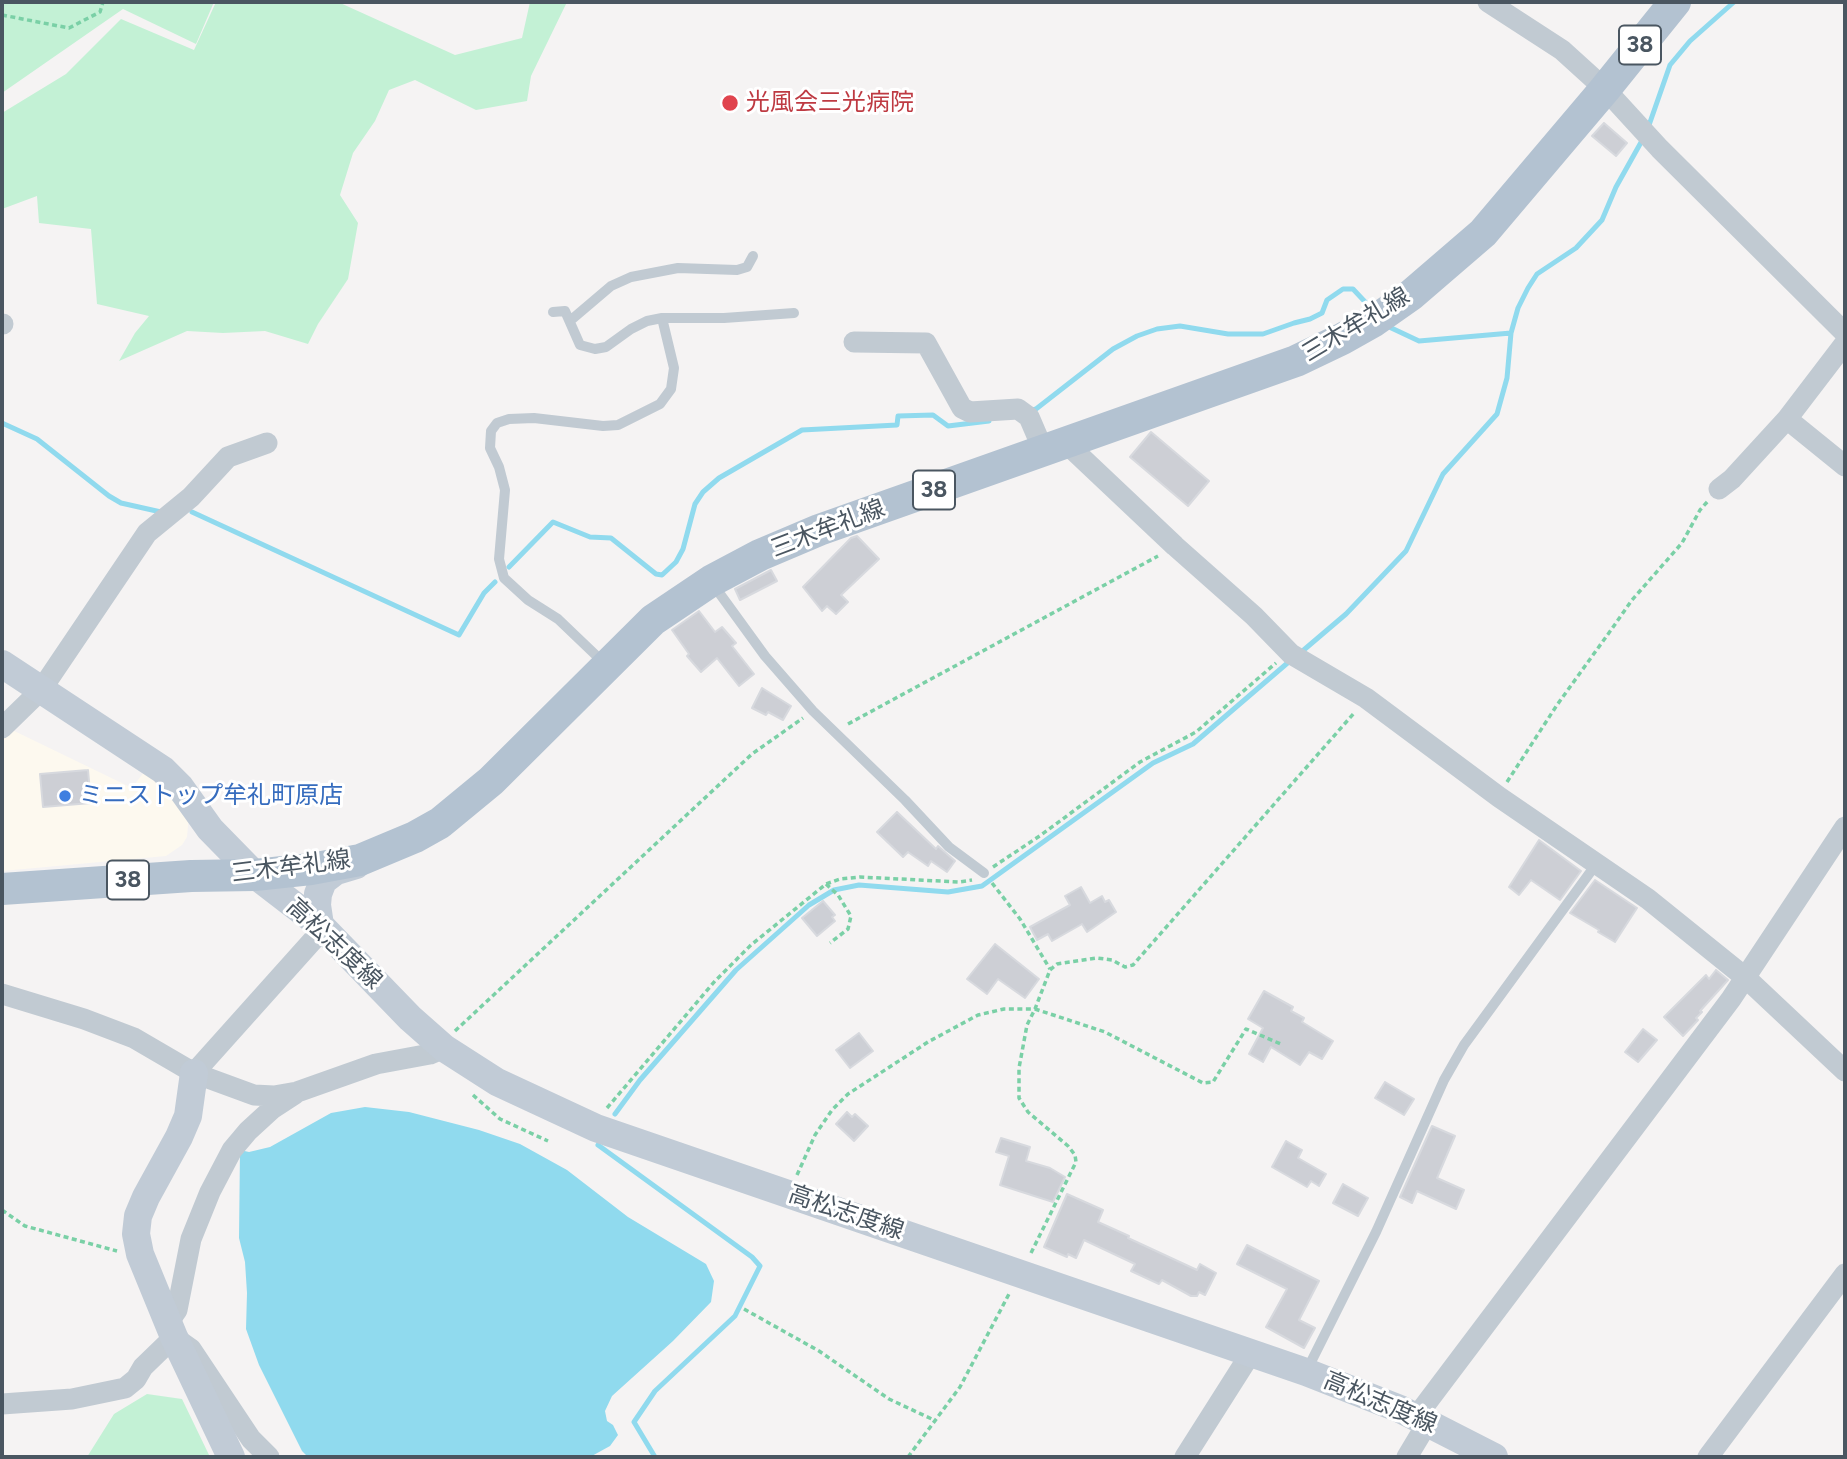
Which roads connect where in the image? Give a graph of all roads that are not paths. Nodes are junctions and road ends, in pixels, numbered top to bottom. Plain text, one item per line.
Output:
1 (1488, 2) edge
2 (1675, 2) edge
3 (1605, 89) junction
4 (753, 256) dead end
5 (552, 312) dead end
6 (794, 313) dead end
7 (662, 318) junction
8 (571, 320) junction
9 (1845, 333) edge
10 (854, 341) dead end
11 (1845, 343) edge
12 (1787, 419) junction
13 (267, 443) dead end
14 (1055, 448) junction
15 (1845, 466) edge
16 (1719, 489) road end
17 (711, 581) junction
18 (2, 664) edge
19 (606, 665) junction
20 (41, 690) junction
21 (2, 728) edge
22 (1845, 827) edge
23 (210, 829) junction
24 (389, 848) junction
25 (1598, 863) junction
26 (984, 873) road end
27 (255, 875) junction
28 (191, 876) junction
29 (2, 889) edge
30 (322, 927) junction
31 (1746, 978) junction
32 (2, 994) edge
33 (444, 1048) junction
34 (1845, 1071) edge
35 (194, 1073) junction
36 (297, 1093) junction
37 (1845, 1275) edge
38 (171, 1330) junction
39 (1251, 1353) junction
40 (1306, 1372) junction
41 (2, 1404) edge
42 (1422, 1420) junction
43 (231, 1457) edge
44 (269, 1457) edge
45 (1185, 1457) edge
46 (1407, 1457) edge
47 (1494, 1457) edge
48 (1708, 1457) edge

1 - 3 street
2 - 3 main road, 三木牟礼線 / 38
3 - 9 street
3 - 14 main road, 三木牟礼線 / 38
4 - 8 lane
5 - 8 lane
6 - 7 lane
7 - 8 lane
7 - 19 lane
10 - 14 street
11 - 12 street
12 - 15 street
12 - 16 street
13 - 20 street
14 - 17 main road, 三木牟礼線 / 38
14 - 25 street
17 - 19 main road, 三木牟礼線 / 38
17 - 26 lane
18 - 20 main road, 高松志度線
19 - 24 main road, 三木牟礼線 / 38
20 - 21 street
20 - 23 main road, 高松志度線
22 - 31 street
23 - 27 main road, 高松志度線
23 - 28 main road
24 - 27 main road, 三木牟礼線 / 38
24 - 30 main road
25 - 31 street
25 - 40 lane
27 - 28 main road, 三木牟礼線 / 38
27 - 30 main road, 高松志度線
28 - 29 main road, 三木牟礼線 / 38
30 - 33 main road, 高松志度線
30 - 35 street
31 - 34 street
31 - 42 street
32 - 35 street
33 - 36 street
33 - 39 main road, 高松志度線
35 - 36 street
35 - 38 main road
36 - 38 street
37 - 48 street
38 - 41 street
38 - 43 main road
38 - 44 street
39 - 40 main road, 高松志度線
39 - 45 street
40 - 42 main road, 高松志度線
42 - 46 street
42 - 47 main road, 高松志度線

